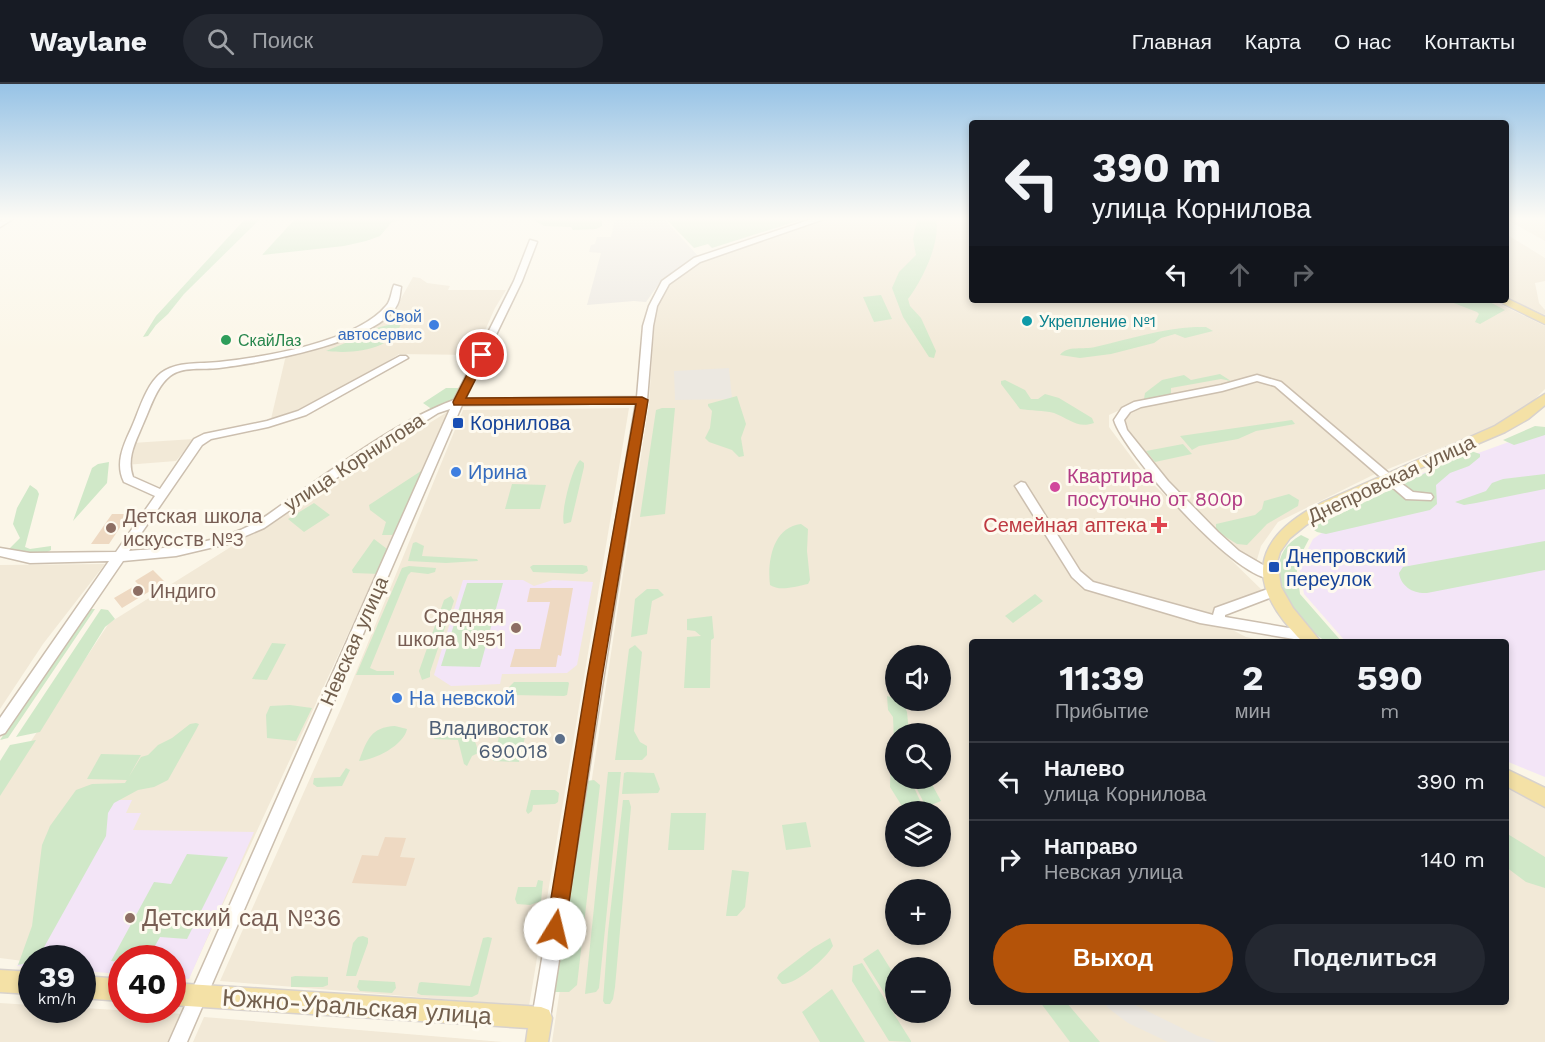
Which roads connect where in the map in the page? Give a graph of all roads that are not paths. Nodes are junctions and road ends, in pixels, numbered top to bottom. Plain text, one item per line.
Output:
1 (525, 264) edge
2 (693, 264) edge
3 (397, 287) dead end
4 (1508, 303) edge
5 (1545, 321) edge
6 (403, 358) dead end
7 (1545, 398) edge
8 (642, 400) junction
9 (458, 402) junction
10 (1386, 477) junction
11 (1021, 486) dead end
12 (161, 494) junction
13 (1427, 497) dead end
14 (1, 552) edge
15 (118, 556) junction
16 (1270, 575) junction
17 (1276, 591) junction
18 (1219, 622) junction
19 (1309, 639) edge
20 (0, 729) edge
21 (1509, 779) edge
22 (1545, 798) edge
23 (0, 981) edge
24 (18, 982) edge
25 (186, 995) edge
26 (199, 995) junction
27 (541, 1018) junction
28 (178, 1042) edge
29 (537, 1042) edge

1 - 9 street, Невская улица
2 - 8 street
3 - 12 street
4 - 5 main road
6 - 12 street
7 - 10 main road, Днепровская улица
8 - 9 street, улица Корнилова
8 - 27 street
9 - 15 street, улица Корнилова
9 - 26 street, Невская улица
10 - 13 street
10 - 16 main road, Днепровская улица
10 - 16 street
11 - 18 street
12 - 15 street
14 - 15 street, улица Корнилова
15 - 20 street
16 - 17 main road
17 - 18 street
17 - 19 main road
18 - 19 street
21 - 22 main road
23 - 24 main road
25 - 26 main road, Южно-Уральская улица
26 - 27 main road, Южно-Уральская улица
26 - 28 street, Невская улица
27 - 29 main road

